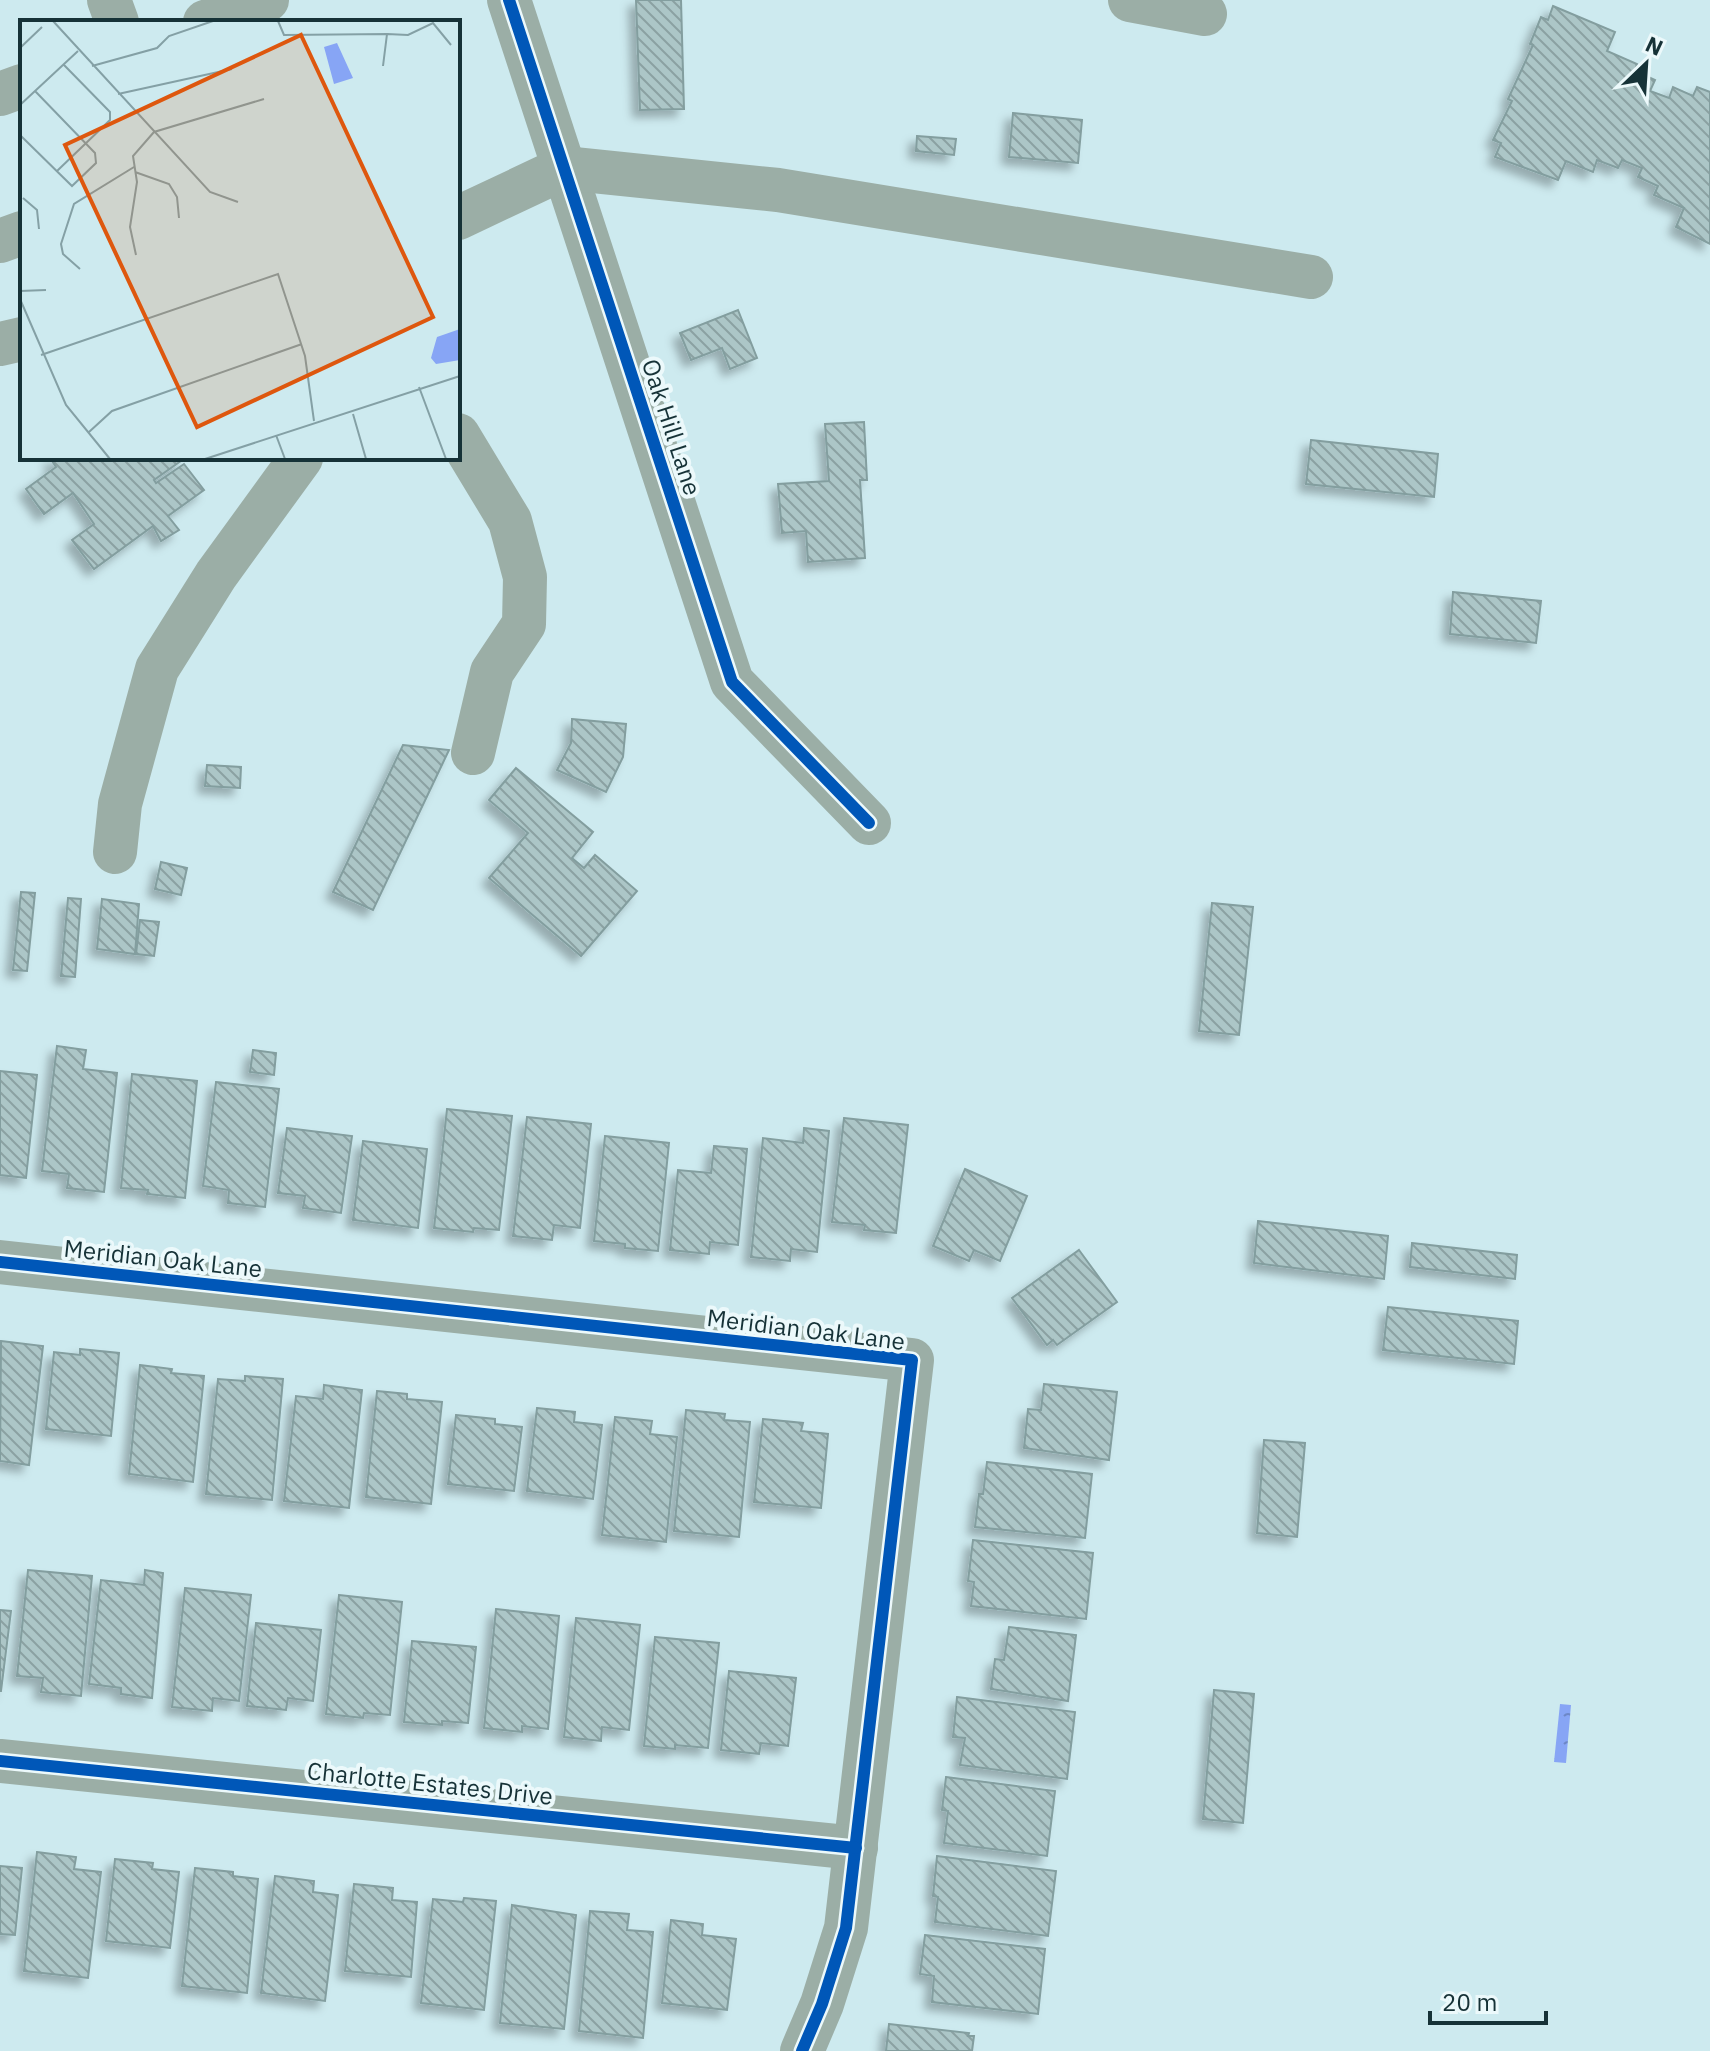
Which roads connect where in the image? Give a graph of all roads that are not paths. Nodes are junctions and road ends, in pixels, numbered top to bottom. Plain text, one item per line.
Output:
1 (109, 0) edge
2 (267, 0) edge
3 (509, 0) edge
4 (1130, 0) edge
5 (1205, 14) dead end
6 (116, 20) edge
7 (211, 20) edge
8 (20, 87) edge
9 (0, 94) edge
10 (564, 168) junction
11 (460, 217) edge
12 (20, 234) edge
13 (0, 241) edge
14 (1311, 277) dead end
15 (20, 339) edge
16 (0, 344) edge
17 (460, 438) edge
18 (300, 460) edge
19 (473, 753) dead end
20 (869, 823) dead end
21 (115, 852) dead end
22 (0, 1262) edge
23 (0, 1761) edge
24 (856, 1848) junction
25 (802, 2051) edge

1 - 6 street
2 - 7 street
3 - 10 street, Oak Hill Lane
4 - 5 street
8 - 9 street
10 - 11 street
10 - 14 street
10 - 20 street, Oak Hill Lane
12 - 13 street
15 - 16 street
17 - 19 street
18 - 21 street
22 - 24 street, Meridian Oak Lane
23 - 24 street, Charlotte Estates Drive
24 - 25 street, Meridian Oak Lane

